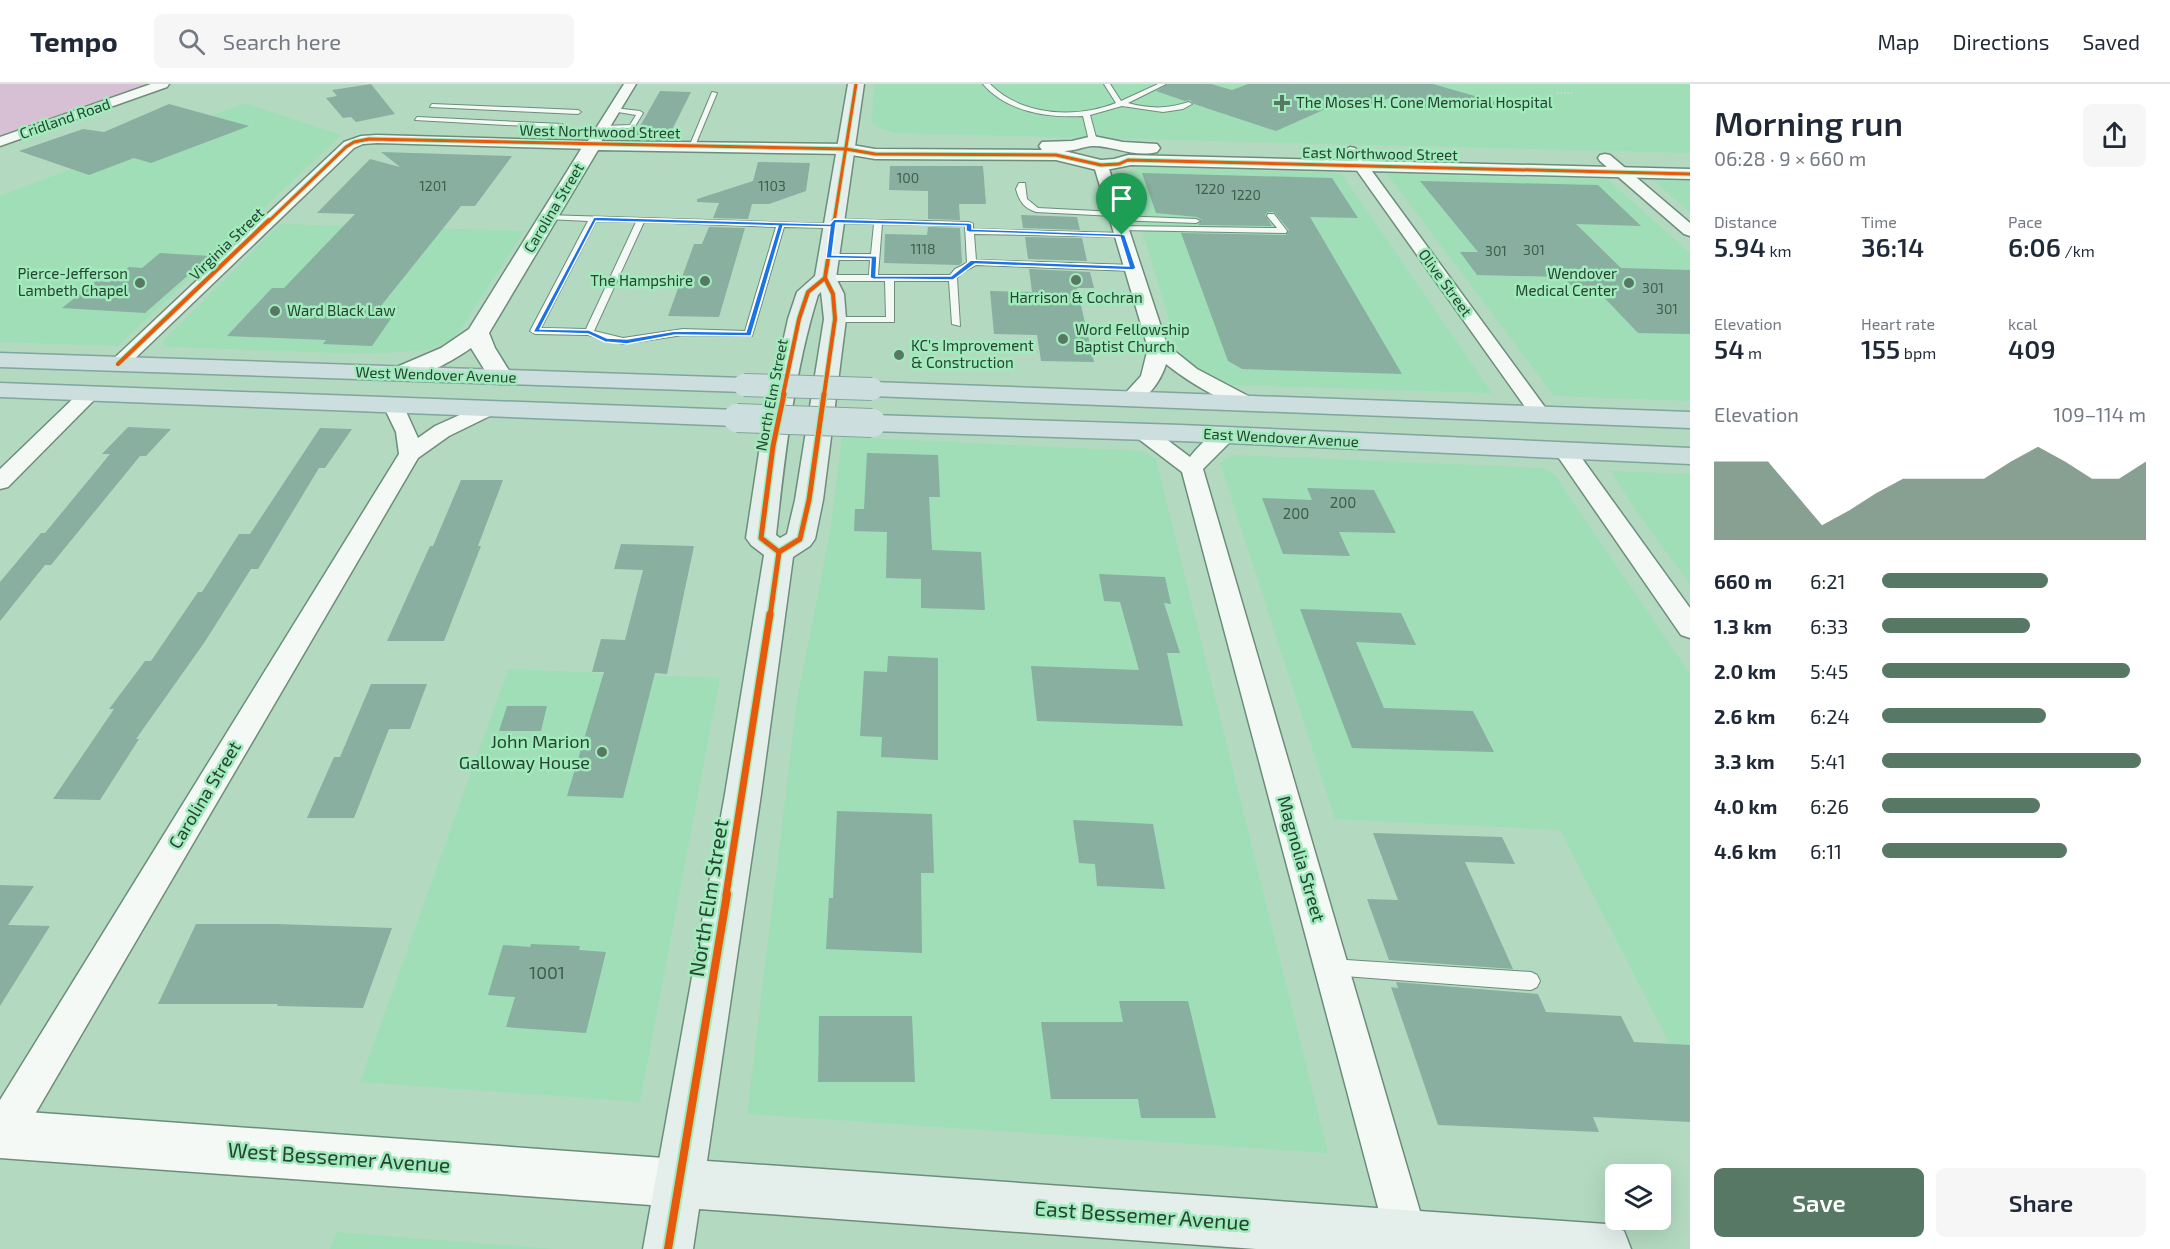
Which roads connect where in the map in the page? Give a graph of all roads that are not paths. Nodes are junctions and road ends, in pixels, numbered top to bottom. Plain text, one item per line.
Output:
1 (163, 84) edge
2 (630, 84) edge
3 (856, 84) edge
4 (986, 84) edge
5 (1107, 84) edge
6 (1164, 84) edge
7 (714, 93) dead end
8 (1119, 104) junction
9 (1189, 104) dead end
10 (432, 106) dead end
11 (614, 110) junction
12 (1086, 114) junction
13 (417, 119) dead end
14 (562, 126) junction
15 (597, 136) junction
16 (1093, 141) junction
17 (0, 142) edge
18 (354, 142) joint
19 (554, 144) junction
20 (691, 146) junction
21 (846, 149) junction
22 (1072, 152) junction
23 (1125, 154) junction
24 (1355, 158) junction
25 (1605, 158) junction
26 (1690, 160) edge
27 (1101, 166) junction
28 (1621, 172) junction
29 (1690, 174) edge
30 (1022, 185) dead end
31 (1271, 216) dead end
32 (548, 217) junction
33 (594, 219) junction
34 (641, 220) junction
35 (878, 222) junction
36 (833, 223) junction
37 (781, 224) junction
38 (1119, 224) junction
39 (969, 231) junction
40 (1690, 231) edge
41 (1201, 233) junction
42 (874, 257) junction
43 (971, 262) junction
44 (827, 267) junction
45 (1133, 268) junction
46 (889, 277) junction
47 (873, 278) junction
48 (953, 278) junction
49 (835, 320) junction
50 (957, 324) dead end
51 (589, 332) junction
52 (478, 333) junction
53 (1158, 348) junction
54 (0, 360) edge
55 (118, 364) junction
56 (0, 374) edge
57 (401, 374) junction
58 (501, 377) junction
59 (0, 390) edge
60 (872, 390) joint
61 (89, 394) junction
62 (1131, 398) junction
63 (1245, 402) junction
64 (393, 405) junction
65 (489, 409) junction
66 (1540, 414) junction
67 (1690, 420) edge
68 (872, 423) joint
69 (1143, 432) junction
70 (1226, 435) junction
71 (1565, 451) junction
72 (410, 454) junction
73 (1690, 456) edge
74 (1192, 469) junction
75 (0, 482) edge
76 (779, 552) junction
77 (1690, 628) edge
78 (1331, 967) junction
79 (1532, 981) dead end
80 (0, 1134) edge
81 (678, 1183) junction
82 (1408, 1242) edge
83 (668, 1249) edge
84 (1606, 1249) edge

1 - 17 street, Cridland Road
2 - 11 street, Carolina Street
3 - 21 main road
4 - 12 lane
5 - 8 lane
6 - 8 lane
7 - 20 lane
8 - 9 lane
8 - 12 lane
10 - 14 lane
11 - 15 street, Carolina Street
11 - 15 lane
12 - 16 lane
13 - 14 lane
14 - 19 lane
15 - 19 street, West Northwood Street
15 - 20 street, West Northwood Street
15 - 32 street, Carolina Street
16 - 22 street, East Northwood Street
16 - 23 street, East Northwood Street
18 - 19 street, West Northwood Street
18 - 55 street, Virginia Street
20 - 21 street, West Northwood Street
21 - 22 street, East Northwood Street
21 - 36 main road
22 - 27 street, East Northwood Street
23 - 24 street, East Northwood Street
23 - 27 street, East Northwood Street
24 - 25 street, East Northwood Street
24 - 28 street, East Northwood Street
24 - 66 street, Olive Street
25 - 26 street, East Northwood Street
25 - 28 street
27 - 38 street
28 - 29 street, East Northwood Street
28 - 40 street
30 - 38 lane
31 - 41 lane
32 - 33 lane
32 - 52 street, Carolina Street
33 - 34 lane
33 - 51 lane
34 - 37 lane
34 - 51 lane
35 - 36 lane
35 - 39 lane
35 - 42 lane
36 - 37 lane
36 - 44 main road
37 - 51 lane
38 - 39 lane
38 - 41 lane
38 - 41 lane
38 - 45 street
39 - 43 lane
42 - 44 lane
42 - 47 lane
43 - 45 lane
43 - 48 lane
44 - 47 lane
44 - 49 main road
44 - 76 main road, North Elm Street
45 - 53 street
46 - 47 lane
46 - 48 lane
46 - 49 lane
48 - 50 lane
49 - 76 main road
52 - 57 street, Carolina Street
52 - 58 street
53 - 62 street
53 - 63 street
54 - 55 highway, West Wendover Avenue
55 - 56 highway
55 - 57 highway, West Wendover Avenue
57 - 58 highway, West Wendover Avenue
58 - 60 highway, West Wendover Avenue, bridge
59 - 61 highway, West Wendover Avenue
60 - 62 highway, East Wendover Avenue
61 - 64 highway, West Wendover Avenue
61 - 75 street
62 - 63 highway, East Wendover Avenue
63 - 66 highway, East Wendover Avenue
64 - 65 highway, West Wendover Avenue
64 - 72 street
65 - 68 highway, West Wendover Avenue, bridge
65 - 72 street, Carolina Street
66 - 67 highway, East Wendover Avenue
68 - 69 highway, East Wendover Avenue
69 - 70 highway, East Wendover Avenue
69 - 74 street
70 - 71 highway, East Wendover Avenue
70 - 74 street
71 - 73 highway, East Wendover Avenue
71 - 77 street
72 - 80 street, Carolina Street
74 - 78 street, Magnolia Street
76 - 81 main road, North Elm Street
78 - 79 lane
78 - 82 street, Magnolia Street
80 - 81 street, West Bessemer Avenue
81 - 82 main road, East Bessemer Avenue
81 - 83 main road, North Elm Street
82 - 84 main road, East Bessemer Avenue

